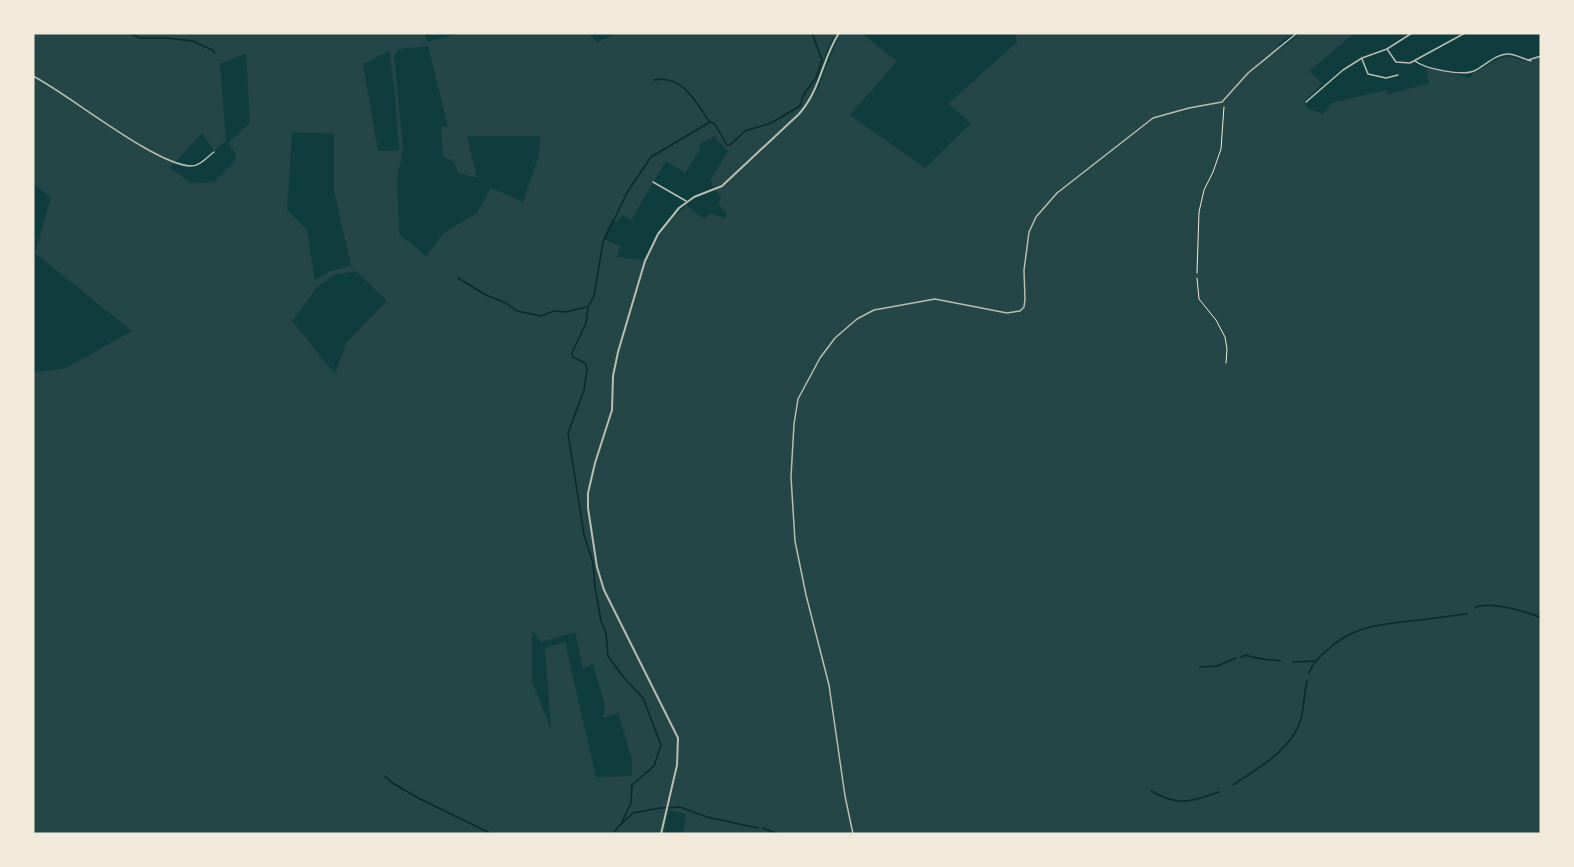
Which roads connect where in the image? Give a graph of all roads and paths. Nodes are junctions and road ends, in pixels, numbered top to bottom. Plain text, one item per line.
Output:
1 (839, 33) edge
2 (1297, 33) edge
3 (1412, 33) edge
4 (1465, 33) edge
5 (1387, 49) junction
6 (1541, 56) edge
7 (1362, 58) junction
8 (1415, 61) junction
9 (1398, 75) dead end
10 (33, 76) edge
11 (1223, 101) junction
12 (1306, 102) dead end
13 (214, 152) dead end
14 (653, 182) dead end
15 (686, 202) junction
16 (1197, 273) dead end
17 (1197, 278) dead end
18 (1226, 363) dead end
19 (661, 834) edge
20 (853, 834) edge

1 - 15 street
2 - 11 street
3 - 5 street
4 - 8 street
5 - 7 street
5 - 8 street
6 - 8 street
7 - 9 street
7 - 12 street
10 - 13 street
11 - 16 path
11 - 20 street
14 - 15 street
15 - 19 street
17 - 18 path

